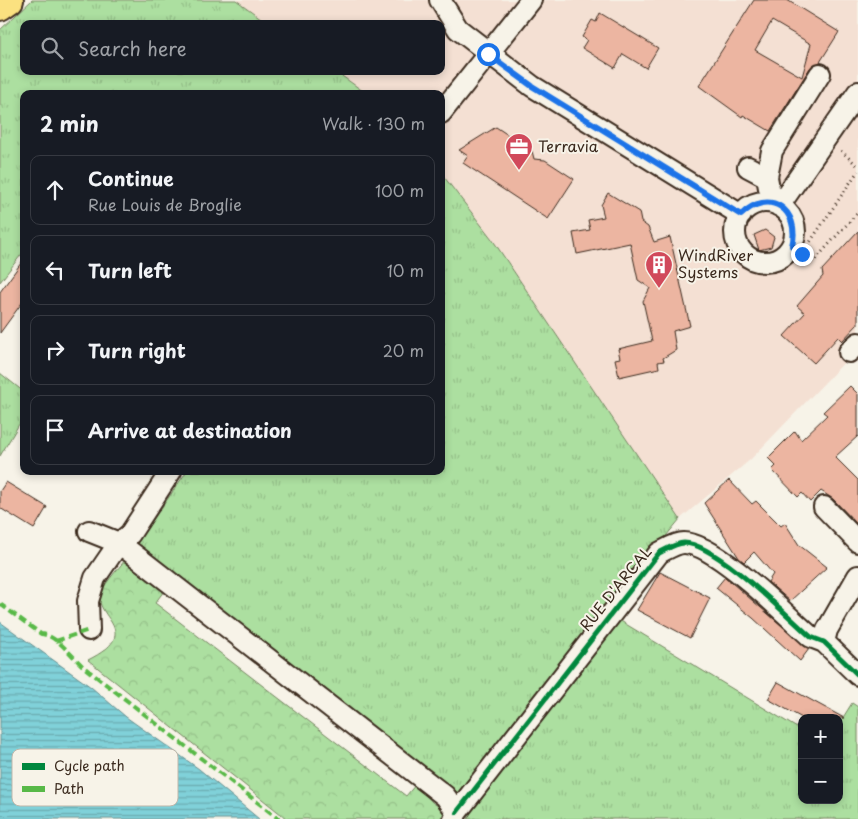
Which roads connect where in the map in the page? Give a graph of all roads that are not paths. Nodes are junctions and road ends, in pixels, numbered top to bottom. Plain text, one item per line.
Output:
1 (10, 0) edge
2 (440, 0) edge
3 (532, 0) edge
4 (0, 7) edge
5 (488, 54) junction
6 (820, 74) dead end
7 (858, 92) edge
8 (445, 108) edge
9 (748, 167) dead end
10 (767, 177) junction
11 (775, 204) junction
12 (741, 215) junction
13 (168, 475) edge
14 (824, 507) dead end
15 (89, 531) dead end
16 (858, 542) edge
17 (119, 543) junction
18 (858, 576) edge
19 (89, 630) dead end
20 (824, 642) junction
21 (858, 675) edge
22 (455, 815) edge

1 - 4 main road
2 - 5 street
3 - 5 street
5 - 8 street
5 - 12 street
6 - 10 street
7 - 11 street
9 - 10 street
10 - 11 street
11 - 12 street
11 - 12 street
13 - 17 street
14 - 16 street
15 - 17 street
17 - 19 street
17 - 22 street
18 - 20 street
20 - 21 street, RUE D'ARCAL
20 - 22 street, RUE D'ARCAL

